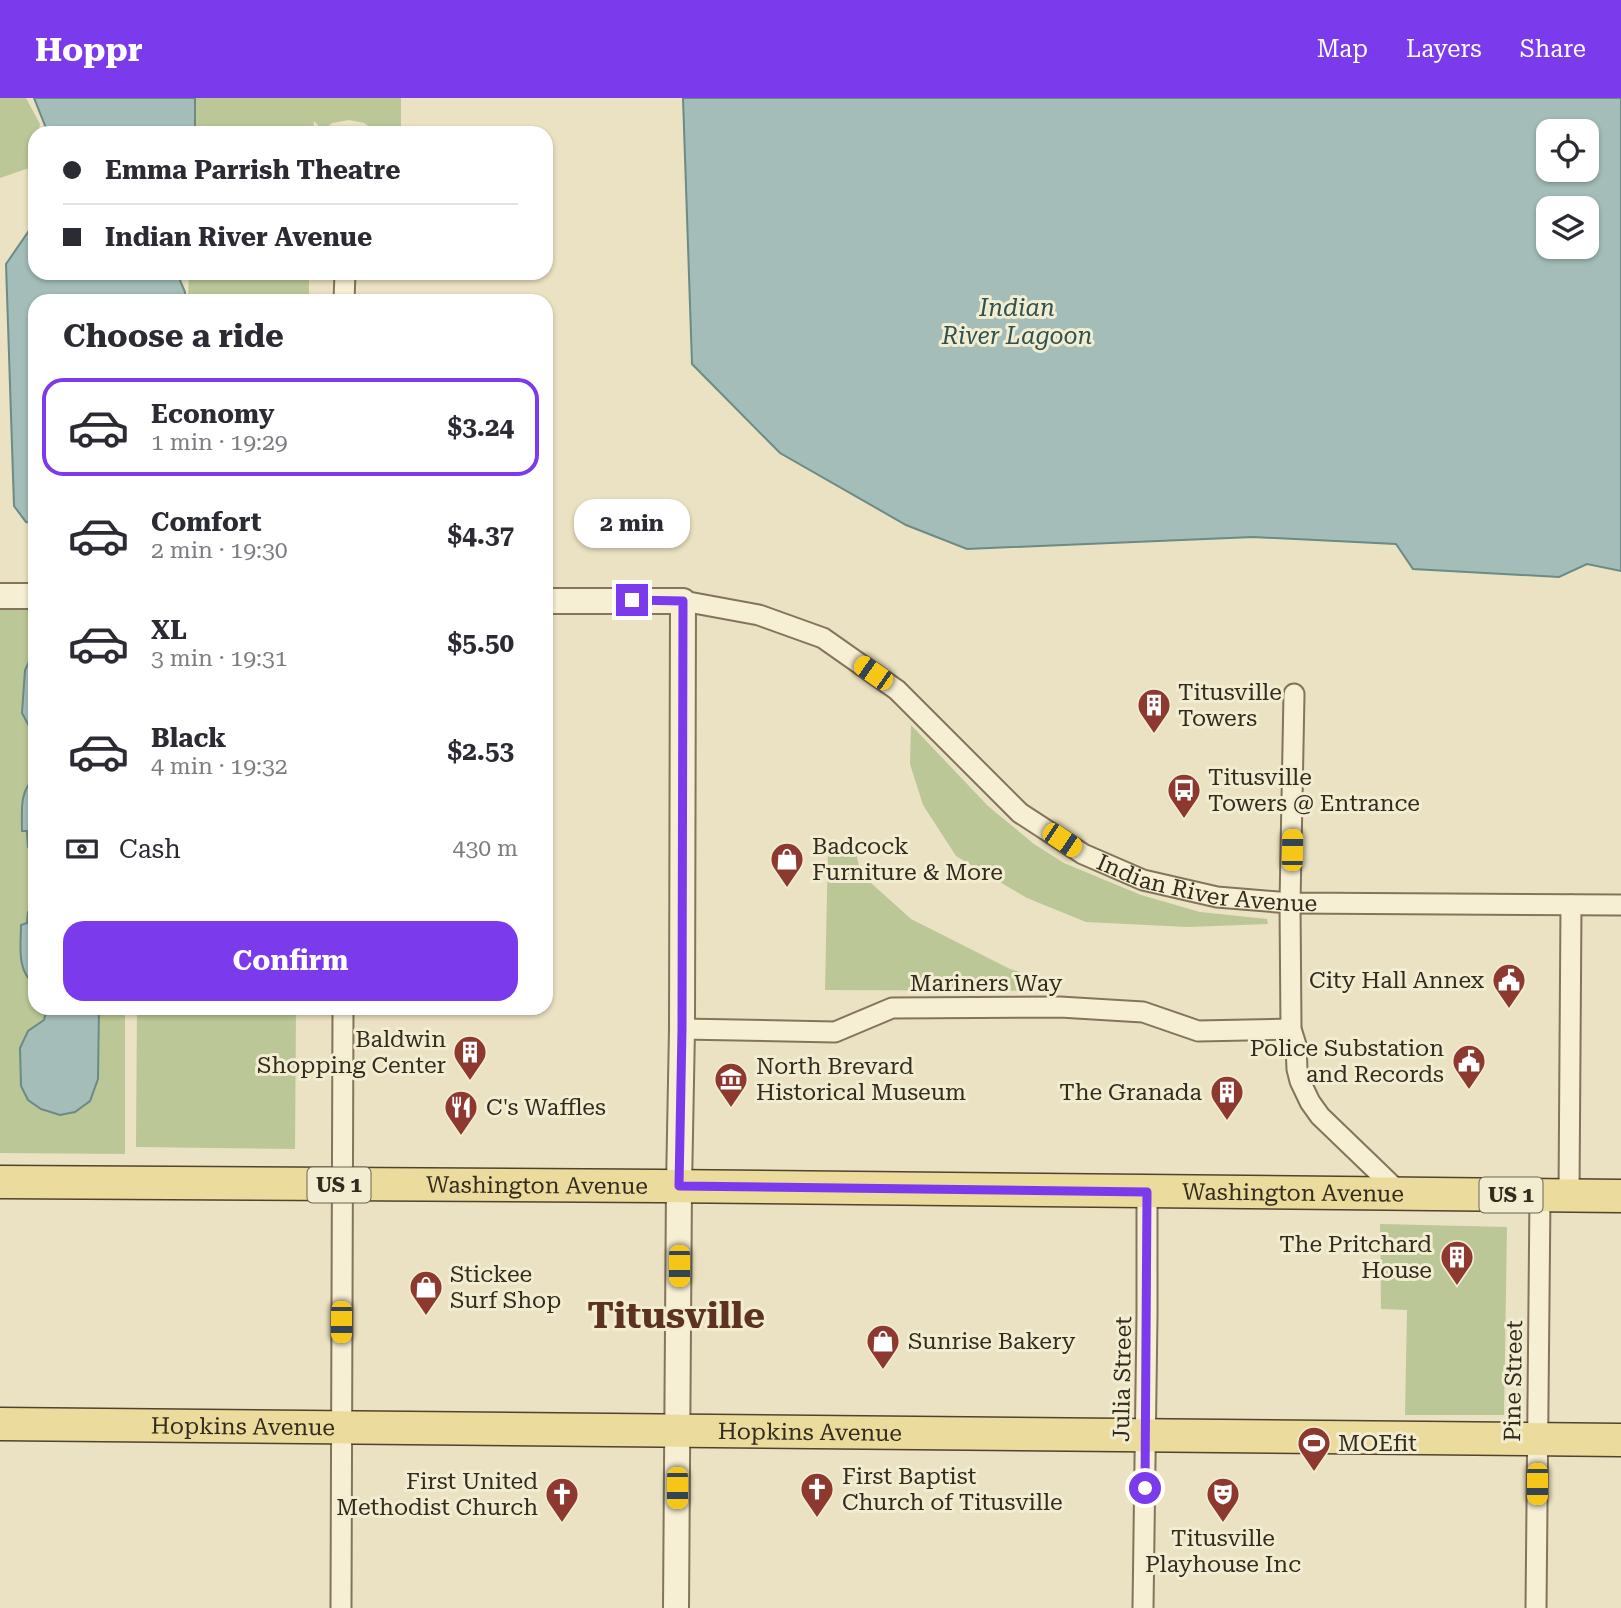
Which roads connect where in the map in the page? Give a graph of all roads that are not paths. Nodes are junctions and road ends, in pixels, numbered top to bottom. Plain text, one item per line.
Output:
1 (0, 596) edge
2 (28, 596) edge
3 (553, 601) edge
4 (683, 601) junction
5 (1294, 694) dead end
6 (1290, 903) junction
7 (1571, 905) junction
8 (1621, 905) edge
9 (343, 1015) edge
10 (682, 1029) junction
11 (1291, 1029) junction
12 (0, 1182) edge
13 (342, 1185) junction
14 (679, 1186) junction
15 (1147, 1192) junction
16 (1401, 1194) junction
17 (1554, 1196) junction
18 (1621, 1196) edge
19 (0, 1424) edge
20 (341, 1427) junction
21 (678, 1431) junction
22 (1146, 1434) junction
23 (1537, 1439) junction
24 (1621, 1440) edge
25 (341, 1608) edge
26 (676, 1608) edge
27 (1143, 1608) edge
28 (1536, 1608) edge

1 - 2 street
3 - 4 street, Indian River Avenue
4 - 6 street, Indian River Avenue
4 - 10 street
5 - 6 street
6 - 7 street, Indian River Avenue
6 - 11 street
7 - 8 street, Indian River Avenue
7 - 17 street, Pine Street
9 - 13 street
10 - 11 street, Mariners Way
10 - 14 street
11 - 16 street
12 - 13 main road, Washington Avenue / US 1
13 - 14 main road, Washington Avenue / US 1
13 - 20 street
14 - 15 main road, Washington Avenue / US 1
14 - 21 street
15 - 16 main road, Washington Avenue / US 1
15 - 22 street, Julia Street
16 - 17 main road, Washington Avenue / US 1
17 - 18 main road, Washington Avenue / US 1
17 - 23 street, Pine Street
19 - 20 main road, Hopkins Avenue
20 - 21 main road, Hopkins Avenue
20 - 25 street
21 - 22 main road, Hopkins Avenue
21 - 26 street
22 - 23 main road, Hopkins Avenue
22 - 27 street, Julia Street
23 - 24 main road, Hopkins Avenue
23 - 28 street, Pine Street

